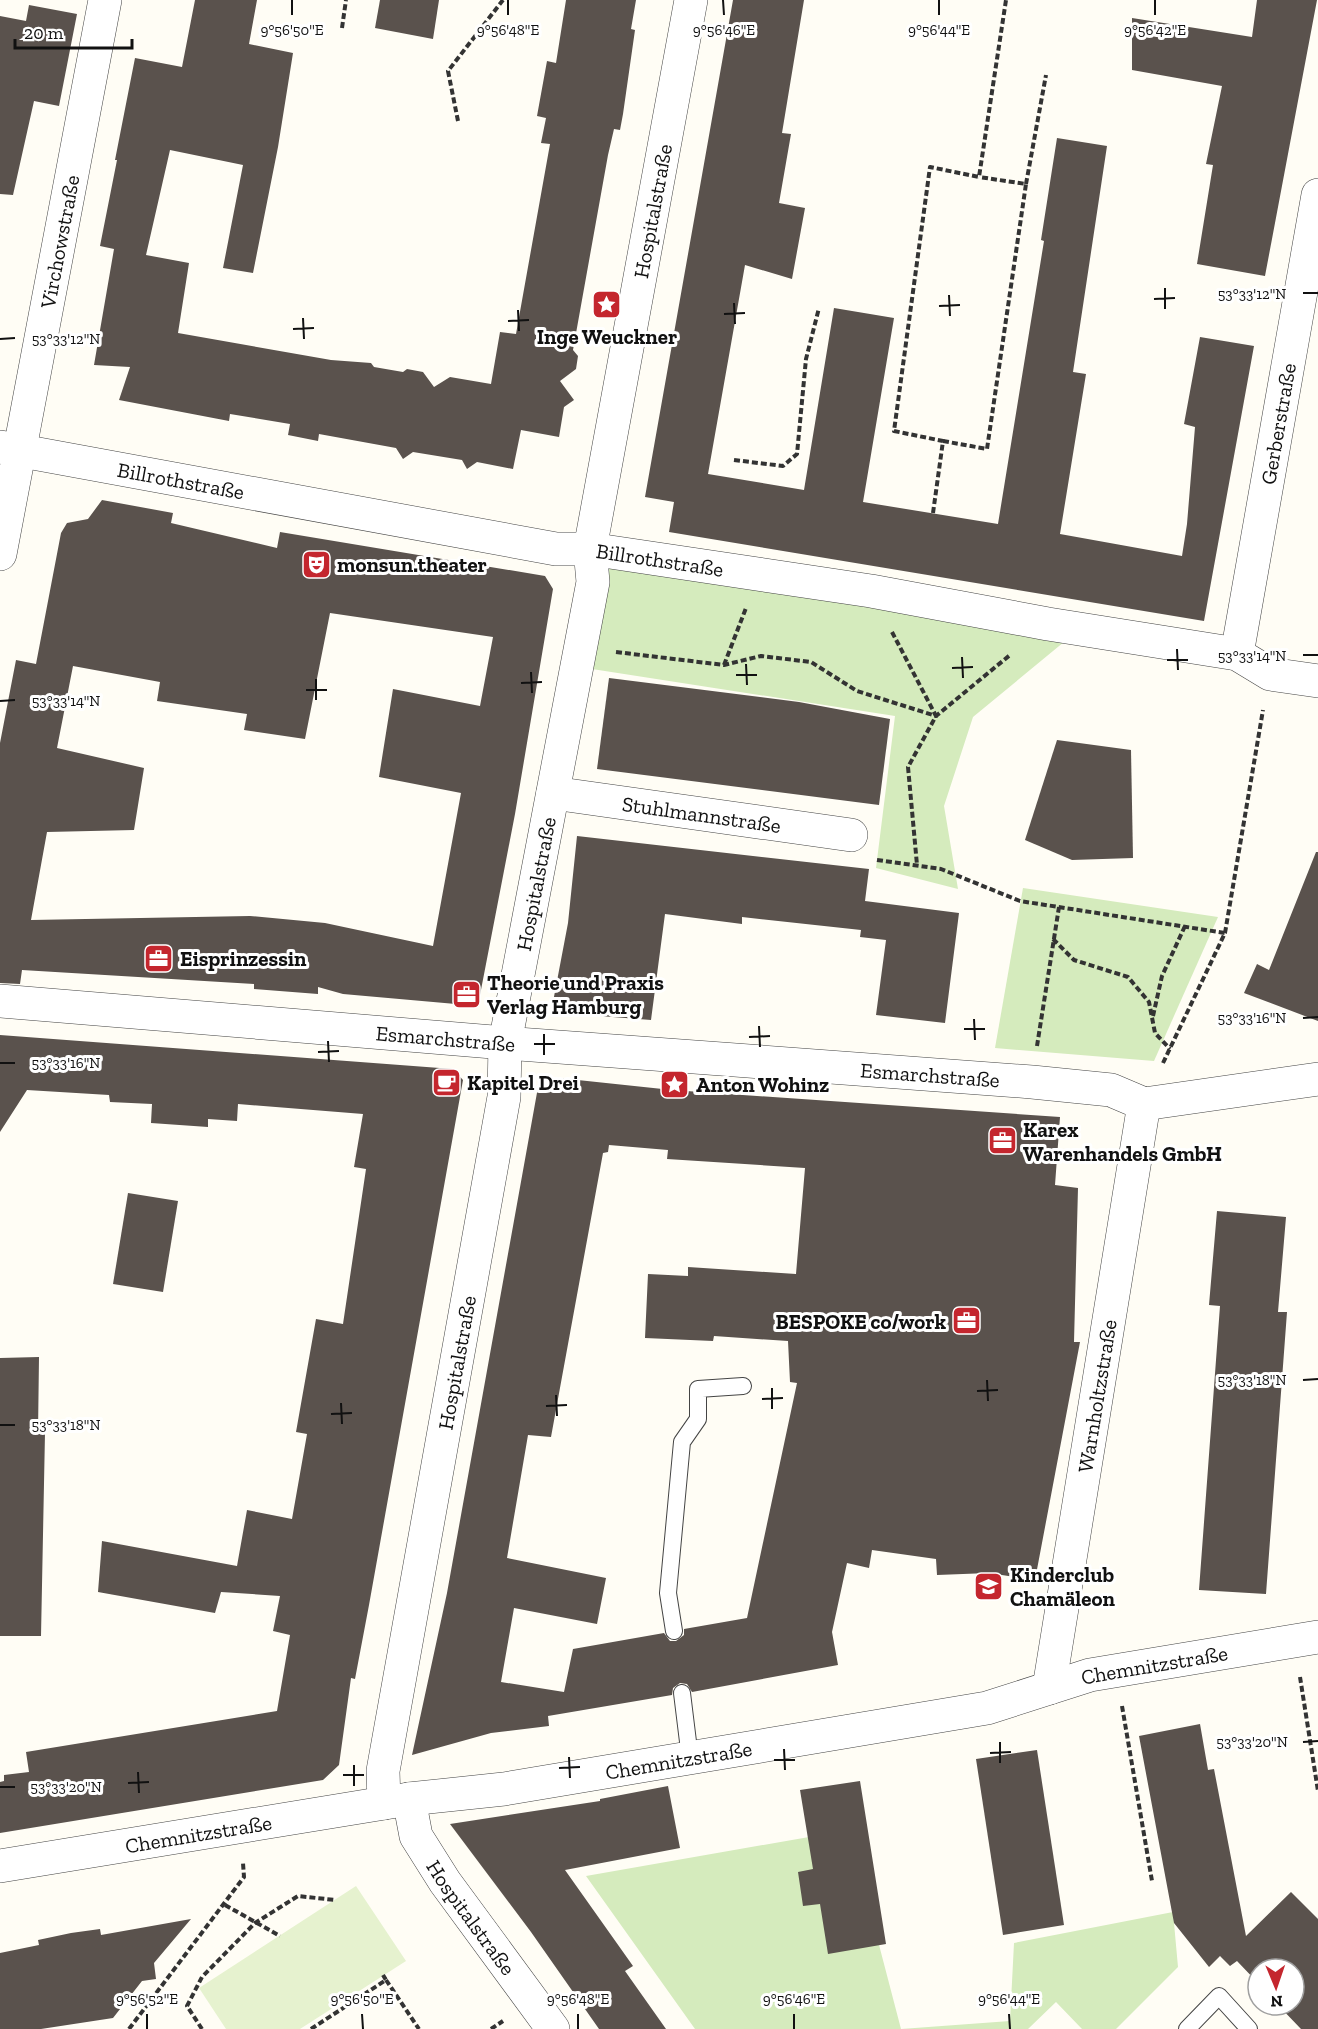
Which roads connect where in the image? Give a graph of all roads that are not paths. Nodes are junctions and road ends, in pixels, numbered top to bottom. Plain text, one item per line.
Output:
1 (105, 0) edge
2 (691, 0) edge
3 (1318, 195) edge
4 (11, 449) edge
5 (590, 549) junction
6 (0, 554) edge
7 (1237, 654) junction
8 (1318, 681) edge
9 (553, 793) junction
10 (851, 835) road end
11 (0, 1001) edge
12 (506, 1043) junction
13 (1318, 1079) edge
14 (1144, 1104) junction
15 (743, 1386) dead end
16 (674, 1631) dead end
17 (1306, 1639) edge
18 (1048, 1688) junction
19 (682, 1694) dead end
20 (690, 1758) junction
21 (396, 1801) junction
22 (0, 1866) edge
23 (553, 2029) edge
24 (1187, 2029) edge
25 (1249, 2029) edge

1 - 4 street, Virchowstraße
2 - 5 street, Hospitalstraße
3 - 7 street, Gerberstraße
4 - 5 street, Billrothstraße
4 - 6 street, Virchowstraße
5 - 7 street, Billrothstraße
5 - 9 street, Hospitalstraße
7 - 8 street, Billrothstraße
9 - 10 street, Stuhlmannstraße
9 - 12 street, Hospitalstraße
11 - 12 street, Esmarchstraße
12 - 14 street, Esmarchstraße
12 - 21 street, Hospitalstraße
13 - 14 street
14 - 18 street, Warnholtzstraße
15 - 16 lane
17 - 18 street, Chemnitzstraße
18 - 20 street, Chemnitzstraße
19 - 20 lane
20 - 21 street, Chemnitzstraße
21 - 22 street, Chemnitzstraße
21 - 23 street, Hospitalstraße
24 - 25 lane

